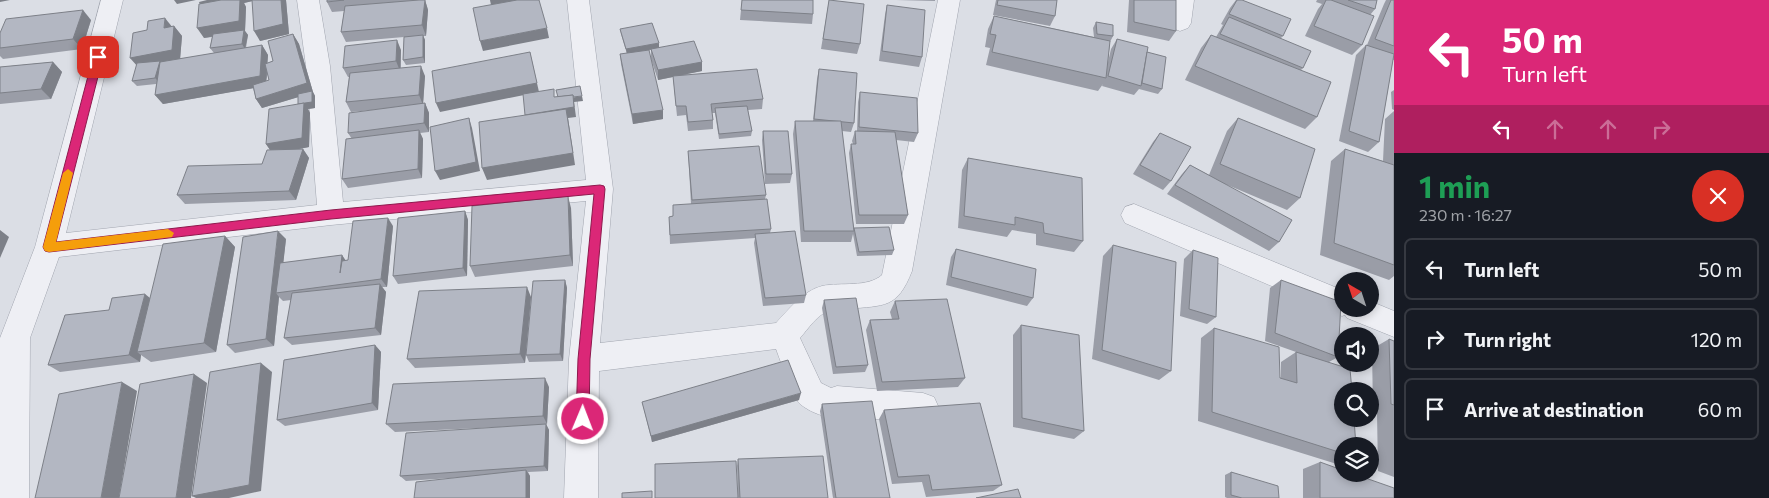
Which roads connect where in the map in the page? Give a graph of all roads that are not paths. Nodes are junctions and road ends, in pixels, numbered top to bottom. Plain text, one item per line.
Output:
1 (112, 0) edge
2 (308, 0) edge
3 (578, 0) edge
4 (949, 0) edge
5 (1183, 0) edge
6 (1180, 23) dead end
7 (600, 189) junction
8 (331, 214) junction
9 (1134, 214) dead end
10 (49, 247) junction
11 (1334, 299) edge
12 (1379, 318) edge
13 (1394, 324) edge
14 (784, 336) junction
15 (8, 339) edge
16 (584, 359) junction
17 (923, 408) edge
18 (12, 498) edge
19 (581, 498) edge

1 - 10 street
2 - 8 street
3 - 7 street
4 - 14 street
5 - 6 street
7 - 8 street
7 - 16 street
8 - 10 street
9 - 11 street
10 - 15 street
12 - 13 street
14 - 16 street
14 - 17 street
15 - 18 street
16 - 19 street

